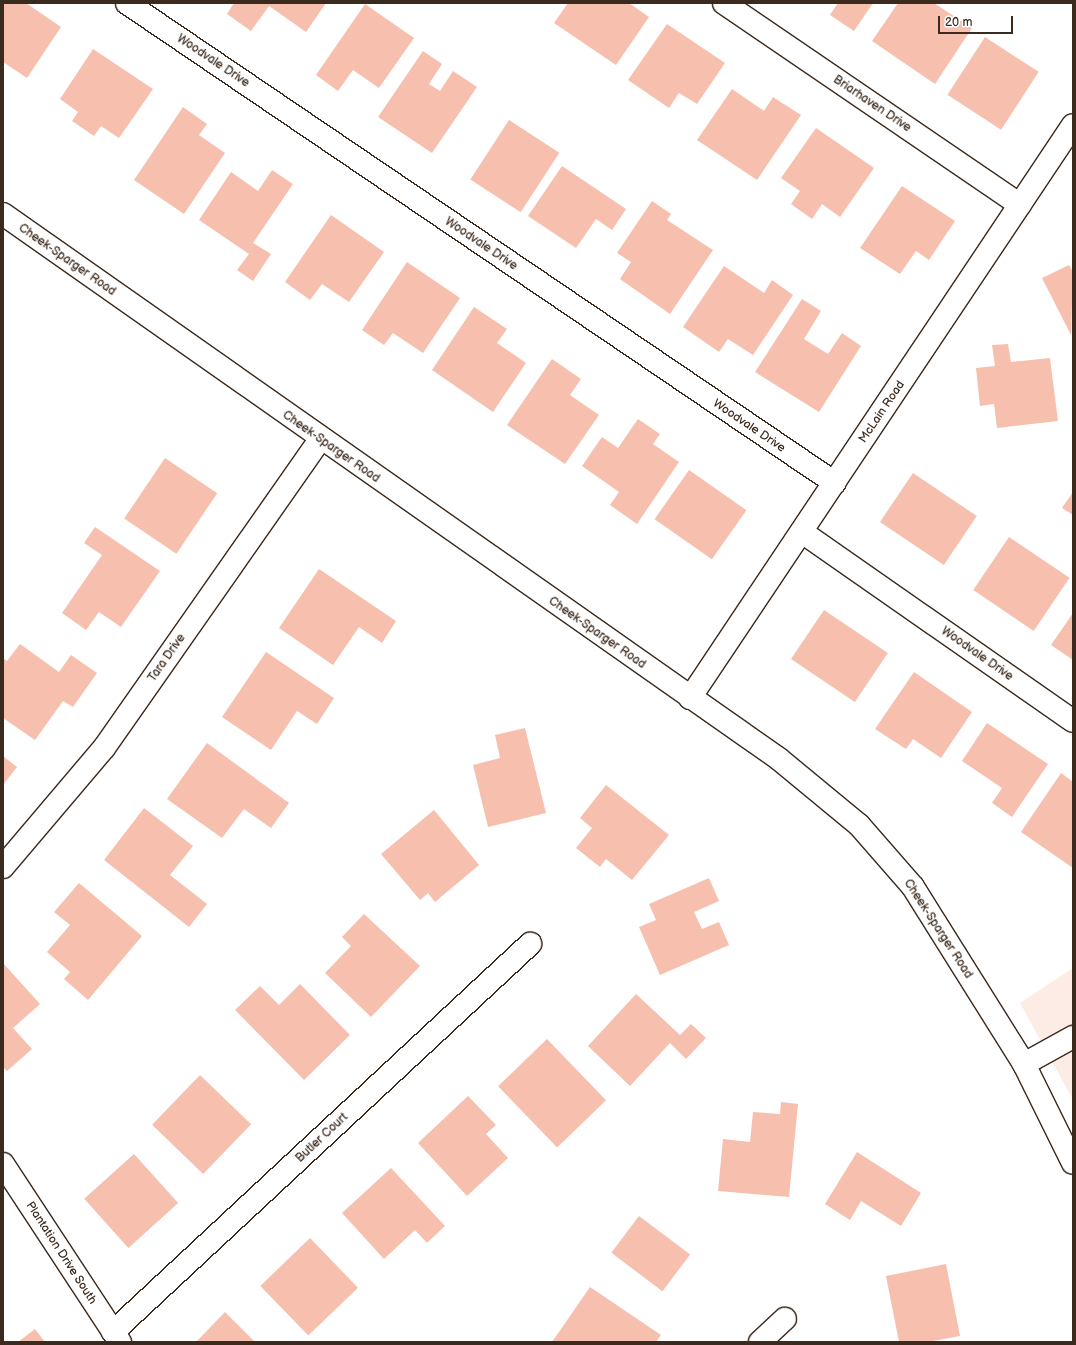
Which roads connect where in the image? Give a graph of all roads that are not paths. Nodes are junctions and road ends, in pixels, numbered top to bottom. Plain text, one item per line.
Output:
1 (127, 3) edge
2 (724, 3) edge
3 (1073, 125) edge
4 (1020, 205) junction
5 (3, 214) edge
6 (320, 440) junction
7 (835, 483) junction
8 (802, 532) junction
9 (690, 698) junction
10 (1073, 721) edge
11 (3, 867) edge
12 (530, 944) dead end
13 (1073, 1037) edge
14 (1024, 1064) junction
15 (1073, 1163) edge
16 (3, 1164) edge
17 (785, 1319) dead end
18 (116, 1337) edge
19 (760, 1342) edge

1 - 7 street, Woodvale Drive
2 - 4 street, Briarhaven Drive
3 - 4 street, McLain Road
4 - 7 street, McLain Road
5 - 6 street, Cheek-Sparger Road
6 - 9 street, Cheek-Sparger Road
6 - 11 street, Tara Drive
7 - 8 street, McLain Road
8 - 9 street, McLain Road
8 - 10 street, Woodvale Drive
9 - 14 street, Cheek-Sparger Road
12 - 18 street, Butler Court
13 - 14 street
14 - 15 street, Cheek-Sparger Road
16 - 18 street, Plantation Drive South
17 - 19 street

